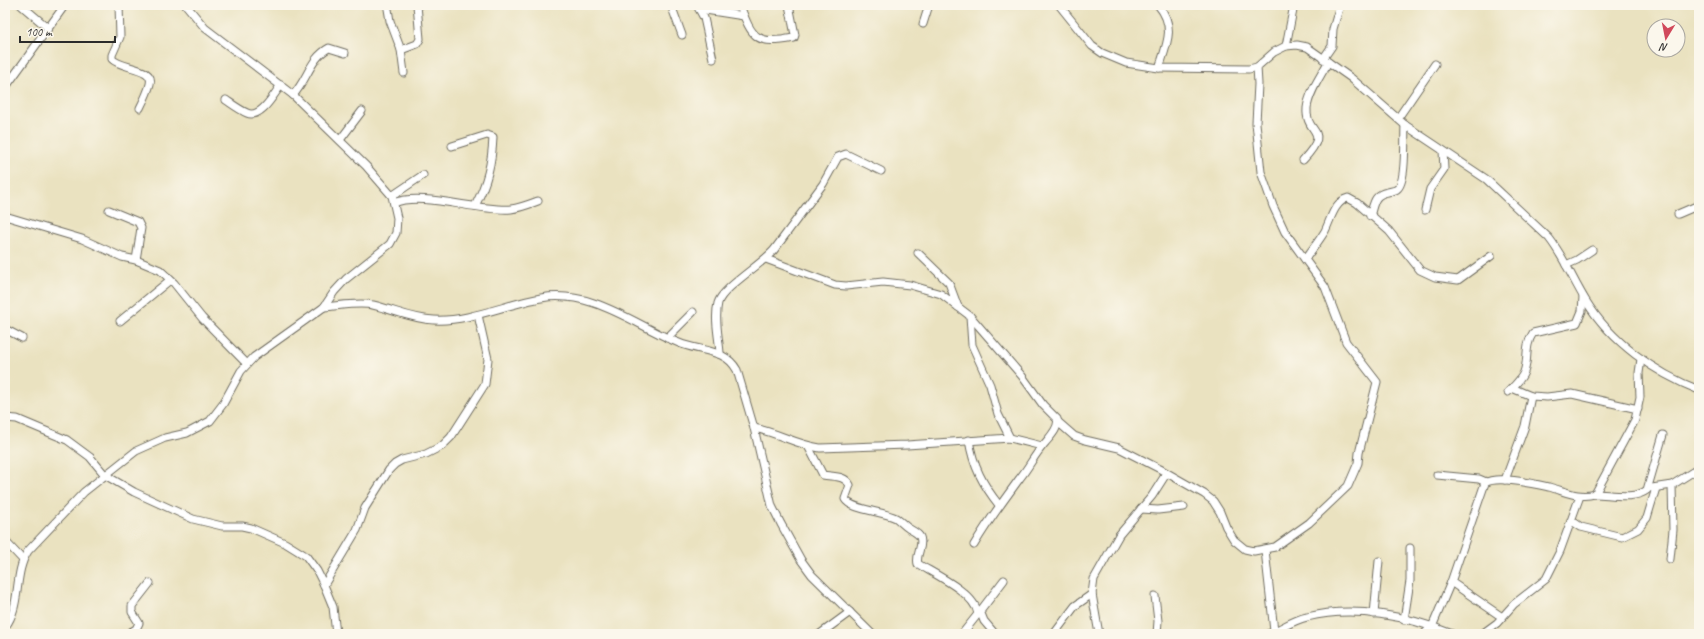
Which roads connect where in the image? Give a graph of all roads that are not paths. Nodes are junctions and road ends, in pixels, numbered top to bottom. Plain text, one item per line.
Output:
1 (21, 5) edge
2 (65, 5) edge
3 (119, 5) edge
4 (186, 5) edge
5 (417, 5) edge
6 (671, 5) edge
7 (740, 5) edge
8 (789, 5) edge
9 (929, 5) edge
10 (1059, 5) edge
11 (1158, 5) edge
12 (1294, 5) edge
13 (1340, 5) edge
14 (698, 7) edge
15 (388, 9) dead end
16 (744, 16) junction
17 (923, 24) dead end
18 (48, 28) junction
19 (682, 35) dead end
20 (1286, 46) junction
21 (401, 50) junction
22 (346, 54) dead end
23 (713, 59) dead end
24 (1326, 60) junction
25 (1435, 64) dead end
26 (1257, 67) junction
27 (1159, 68) junction
28 (404, 73) dead end
29 (281, 85) junction
30 (5, 88) edge
31 (292, 94) junction
32 (226, 100) dead end
33 (140, 108) dead end
34 (362, 111) dead end
35 (1398, 118) junction
36 (1405, 125) junction
37 (340, 140) junction
38 (452, 146) dead end
39 (1443, 151) junction
40 (1303, 160) dead end
41 (881, 171) dead end
42 (423, 175) dead end
43 (393, 199) junction
44 (538, 201) dead end
45 (1699, 205) edge
46 (475, 206) junction
47 (109, 210) dead end
48 (1425, 210) dead end
49 (1678, 214) dead end
50 (5, 216) edge
51 (1370, 216) junction
52 (1592, 250) dead end
53 (918, 253) dead end
54 (1491, 256) dead end
55 (766, 259) junction
56 (1305, 259) junction
57 (136, 260) junction
58 (1566, 265) junction
59 (170, 280) junction
60 (1583, 297) junction
61 (958, 307) junction
62 (324, 308) junction
63 (694, 312) dead end
64 (478, 314) junction
65 (970, 316) junction
66 (120, 320) dead end
67 (5, 329) edge
68 (22, 338) dead end
69 (667, 338) junction
70 (720, 353) junction
71 (1641, 359) junction
72 (247, 364) junction
73 (1699, 390) edge
74 (1531, 396) junction
75 (1638, 409) junction
76 (5, 418) edge
77 (1058, 422) junction
78 (754, 428) junction
79 (1662, 435) dead end
80 (1010, 438) junction
81 (969, 440) junction
82 (808, 446) junction
83 (1042, 446) junction
84 (1699, 468) edge
85 (1166, 474) junction
86 (105, 475) junction
87 (1437, 475) dead end
88 (1505, 480) junction
89 (1486, 482) junction
90 (1672, 485) junction
91 (1656, 488) junction
92 (1647, 490) junction
93 (1595, 494) junction
94 (1580, 496) junction
95 (999, 505) junction
96 (1184, 507) dead end
97 (1141, 509) junction
98 (1572, 521) junction
99 (5, 540) edge
100 (974, 544) dead end
101 (1410, 548) dead end
102 (1266, 550) junction
103 (22, 559) junction
104 (1670, 559) dead end
105 (1379, 561) dead end
106 (1004, 580) dead end
107 (1450, 582) junction
108 (150, 583) dead end
109 (324, 585) junction
110 (1092, 594) junction
111 (1155, 596) dead end
112 (850, 612) junction
113 (979, 612) junction
114 (1374, 614) junction
115 (1502, 618) junction
116 (1404, 620) junction
117 (5, 627) edge
118 (1432, 627) junction
119 (1272, 633) edge
120 (127, 634) edge
121 (336, 634) edge
122 (464, 634) edge
123 (474, 634) edge
124 (820, 634) edge
125 (872, 634) edge
126 (962, 634) edge
127 (995, 634) edge
128 (1054, 634) edge
129 (1099, 634) edge
130 (1157, 634) edge
131 (1424, 634) edge
132 (1452, 634) edge
133 (1482, 634) edge

1 - 18 street
2 - 18 street
3 - 33 street
4 - 29 street
5 - 21 street
6 - 19 street
7 - 16 street
8 - 16 street
9 - 17 street
10 - 27 street
11 - 27 street
12 - 20 street
13 - 24 street
14 - 16 street
14 - 23 street
15 - 21 street
18 - 30 street
20 - 24 street
20 - 26 street
21 - 28 street
22 - 31 street
24 - 35 street
24 - 40 street
25 - 35 street
26 - 27 street
26 - 56 street
29 - 31 street
29 - 32 street
31 - 37 street
34 - 37 street
35 - 36 street
36 - 39 street
36 - 51 street
37 - 43 street
38 - 46 street
39 - 48 street
39 - 58 street
41 - 55 street
42 - 43 street
43 - 46 street
43 - 62 street
44 - 46 street
45 - 49 street
47 - 57 street
50 - 57 street
51 - 54 street
51 - 56 street
52 - 58 street
53 - 61 street
55 - 61 street
55 - 70 street
56 - 102 street
57 - 59 street
58 - 60 street
59 - 66 street
59 - 72 street
60 - 71 street
60 - 74 street
61 - 65 street
62 - 64 street
62 - 72 street
63 - 69 street
64 - 69 street
64 - 109 street
65 - 77 street
65 - 80 street
67 - 68 street
69 - 70 street
70 - 78 street
71 - 73 street
71 - 75 street
72 - 86 street
74 - 75 street
74 - 88 street
75 - 93 street
76 - 86 street
77 - 83 street
77 - 85 street
78 - 82 street
78 - 112 street
79 - 92 street
80 - 81 street
80 - 83 street
81 - 82 street
81 - 95 street
82 - 113 street
83 - 95 street
84 - 90 street
85 - 97 street
85 - 102 street
86 - 103 street
86 - 109 street
87 - 89 street
88 - 89 street
88 - 94 street
89 - 107 street
90 - 91 street
90 - 104 street
91 - 92 street
91 - 98 street
92 - 93 street
93 - 94 street
94 - 98 street
95 - 100 street
96 - 97 street
97 - 110 street
98 - 115 street
99 - 103 street
101 - 116 street
102 - 119 street
103 - 117 street
105 - 114 street
106 - 113 street
107 - 115 street
107 - 118 street
108 - 120 street
109 - 121 street
110 - 128 street
110 - 129 street
111 - 130 street
112 - 124 street
112 - 125 street
113 - 126 street
113 - 127 street
114 - 116 street
114 - 119 street
115 - 133 street
116 - 118 street
118 - 131 street
118 - 132 street
122 - 123 street

